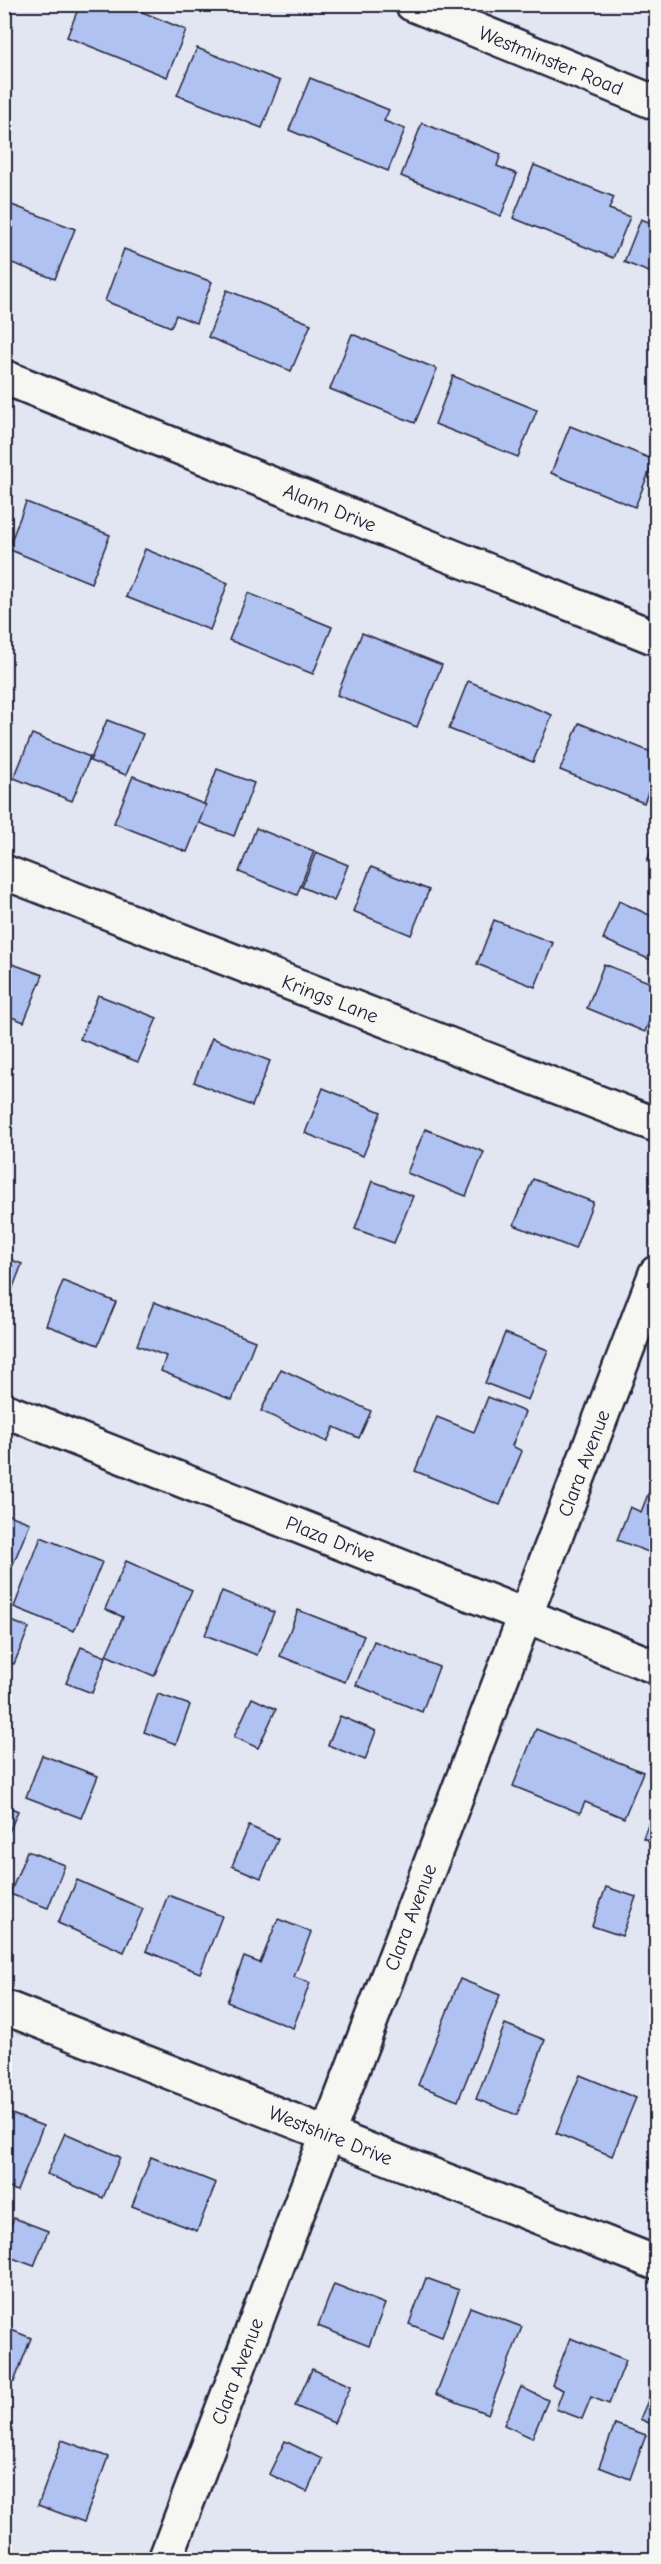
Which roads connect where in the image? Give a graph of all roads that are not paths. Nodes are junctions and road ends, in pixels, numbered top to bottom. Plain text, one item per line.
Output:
1 (412, 4) edge
2 (657, 103) edge
3 (4, 377) edge
4 (657, 638) edge
5 (4, 872) edge
6 (657, 1125) edge
7 (657, 1273) edge
8 (4, 1410) edge
9 (524, 1615) junction
10 (657, 1667) edge
11 (4, 2007) edge
12 (327, 2132) junction
13 (657, 2263) edge
14 (165, 2559) edge

1 - 2 street, Westminster Road
3 - 4 street, Alann Drive
5 - 6 street, Krings Lane
7 - 9 street, Clara Avenue
8 - 9 street, Plaza Drive
9 - 10 street, Plaza Drive
9 - 12 street, Clara Avenue
11 - 12 street, Westshire Drive
12 - 13 street, Westshire Drive
12 - 14 street, Clara Avenue

